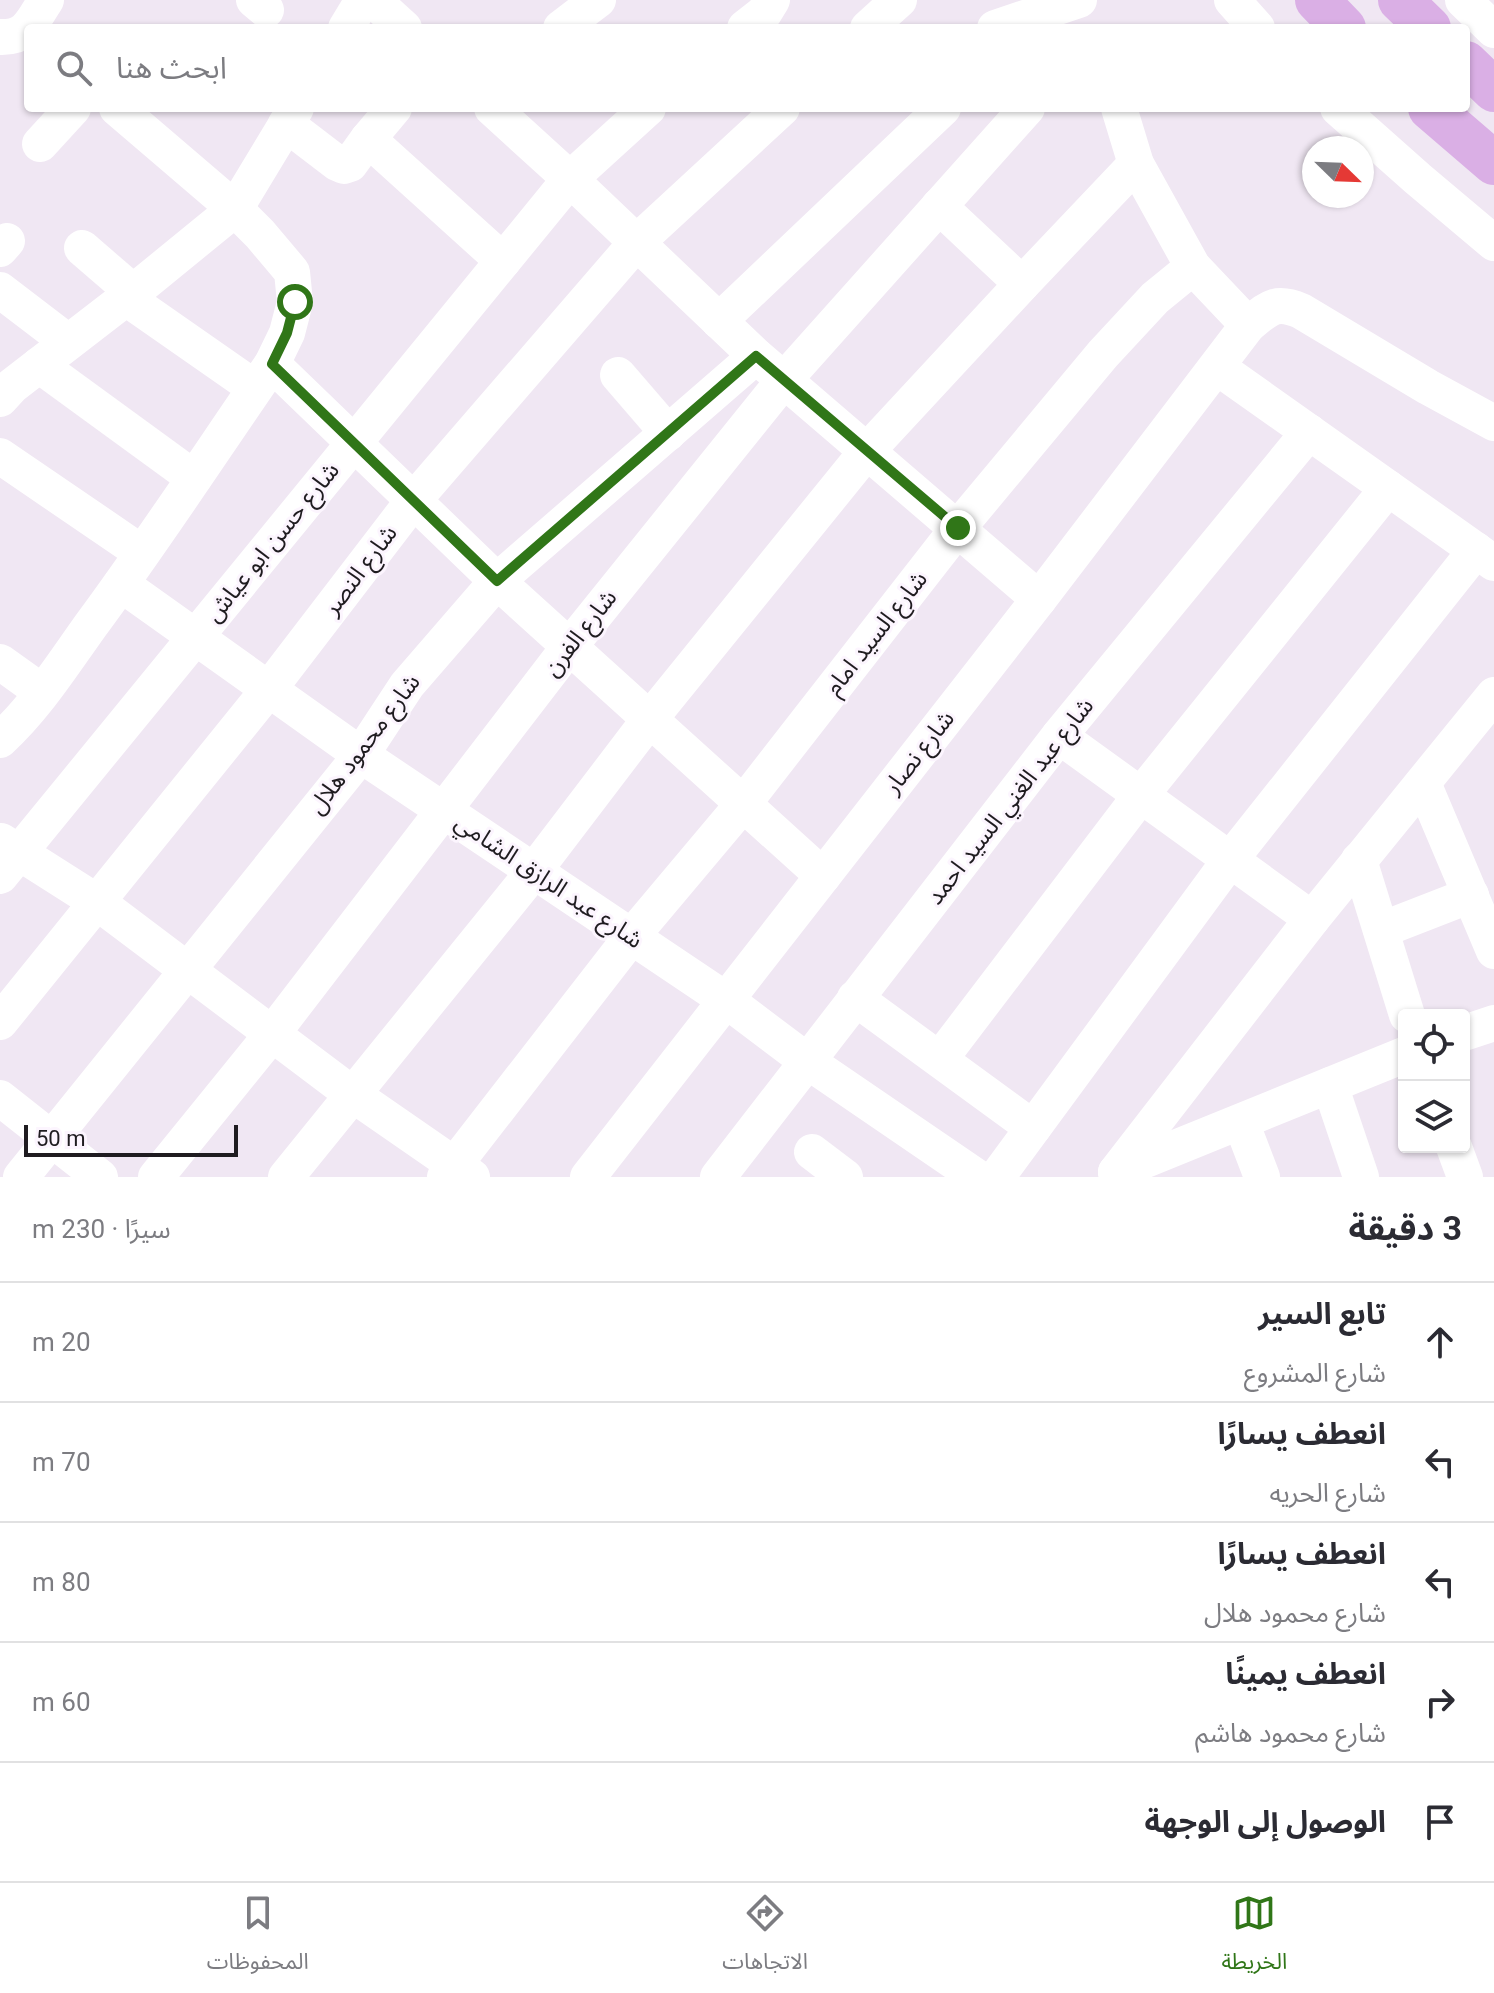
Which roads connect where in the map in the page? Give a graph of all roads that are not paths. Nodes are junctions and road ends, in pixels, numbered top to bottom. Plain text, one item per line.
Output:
1 (46, 0) edge
2 (598, 0) edge
3 (899, 0) edge
4 (978, 0) edge
5 (1079, 0) edge
6 (1232, 0) edge
7 (1317, 0) edge
8 (1400, 0) edge
9 (1463, 0) edge
10 (389, 9) edge
11 (27, 24) edge
12 (355, 24) edge
13 (566, 24) edge
14 (872, 24) edge
15 (987, 24) edge
16 (1007, 24) edge
17 (1088, 24) edge
18 (1253, 24) edge
19 (1340, 24) edge
20 (1425, 24) edge
21 (1494, 30) edge
22 (1470, 67) edge
23 (1494, 90) edge
24 (69, 112) edge
25 (122, 112) edge
26 (391, 112) edge
27 (496, 112) edge
28 (644, 112) edge
29 (778, 112) edge
30 (939, 112) edge
31 (1022, 112) edge
32 (1120, 112) edge
33 (1343, 112) edge
34 (1435, 112) edge
35 (291, 116) edge
36 (368, 139) junction
37 (40, 144) dead end
38 (1494, 163) edge
39 (1136, 164) junction
40 (570, 179) junction
41 (939, 206) junction
42 (235, 209) junction
43 (637, 242) junction
44 (1494, 243) edge
45 (82, 248) dead end
46 (503, 261) junction
47 (1193, 267) junction
48 (1022, 284) junction
49 (0, 290) edge
50 (130, 295) junction
51 (719, 321) junction
52 (1248, 325) junction
53 (68, 342) junction
54 (756, 356) junction
55 (39, 365) junction
56 (1217, 367) junction
57 (618, 375) dead end
58 (263, 376) junction
59 (784, 380) junction
60 (0, 399) edge
61 (1494, 423) edge
62 (1309, 432) junction
63 (668, 433) junction
64 (353, 443) junction
65 (867, 451) junction
66 (0, 456) edge
67 (194, 478) junction
68 (1388, 488) junction
69 (413, 501) junction
70 (958, 528) junction
71 (142, 553) junction
72 (1485, 557) edge
73 (497, 581) junction
74 (121, 584) junction
75 (1039, 599) junction
76 (194, 637) junction
77 (569, 647) junction
78 (0, 662) edge
79 (269, 689) junction
80 (42, 692) junction
81 (1494, 697) edge
82 (649, 720) junction
83 (1059, 736) junction
84 (0, 740) edge
85 (361, 755) junction
86 (1423, 783) junction
87 (1141, 795) junction
88 (743, 804) junction
89 (443, 810) junction
90 (7, 856) edge
91 (1230, 860) junction
92 (1359, 860) junction
93 (534, 871) junction
94 (823, 876) junction
95 (1471, 895) junction
96 (97, 902) junction
97 (1312, 919) junction
98 (1381, 930) junction
99 (632, 936) junction
100 (1494, 951) edge
101 (186, 970) junction
102 (855, 998) junction
103 (726, 1000) junction
104 (1405, 1009) edge
105 (0, 1022) edge
106 (1494, 1023) edge
107 (1470, 1031) edge
108 (272, 1034) junction
109 (1398, 1057) edge
110 (940, 1059) junction
111 (807, 1061) junction
112 (1330, 1085) junction
113 (352, 1094) junction
114 (0, 1098) edge
115 (1241, 1122) junction
116 (1033, 1128) junction
117 (51, 1139) junction
118 (812, 1152) dead end
119 (1456, 1153) edge
120 (1130, 1171) edge
121 (457, 1173) edge
122 (21, 1177) edge
123 (100, 1177) edge
124 (156, 1177) edge
125 (286, 1177) edge
126 (588, 1177) edge
127 (718, 1177) edge
128 (845, 1177) edge
129 (977, 1177) edge
130 (997, 1177) edge
131 (1262, 1177) edge
132 (1361, 1177) edge
133 (1465, 1177) edge

1 - 11 street
2 - 13 street
3 - 14 street
4 - 15 street
5 - 16 street
5 - 17 street
6 - 18 street
7 - 19 main road
8 - 20 main road
9 - 21 street
10 - 12 street
22 - 23 main road
24 - 37 street
25 - 42 street
26 - 36 street
27 - 40 street
28 - 40 street, شارع حسن ابو عياش
29 - 43 street, شارع النصر
30 - 51 street
31 - 41 street, شارع الفرن
32 - 39 street
33 - 44 street
34 - 38 main road
35 - 36 street
35 - 42 street
36 - 46 street
39 - 47 street
39 - 48 street
40 - 43 street
40 - 46 street, شارع حسن ابو عياش
41 - 48 street
41 - 59 street, شارع الفرن
42 - 50 street
42 - 58 street
43 - 51 street
43 - 69 street, شارع النصر
45 - 50 street
46 - 64 street, شارع حسن ابو عياش
47 - 52 street
47 - 70 street, شارع السيد امام
48 - 65 street
49 - 53 street
50 - 53 street
50 - 58 street
51 - 54 street
52 - 56 street, شارع نصار
52 - 61 street
53 - 55 street
54 - 59 street
54 - 63 street, شارع محمود هلال
55 - 60 street
55 - 67 street
56 - 62 street
56 - 75 street, شارع نصار
57 - 63 street
58 - 64 street
58 - 67 street
59 - 65 street
59 - 77 street, شارع الفرن
62 - 68 street
62 - 83 street, شارع عبد الغني السيد احمد
63 - 73 street, شارع محمود هلال
64 - 69 street
64 - 76 street, شارع حسن ابو عياش
65 - 70 street
65 - 82 street
66 - 71 street
67 - 71 street
68 - 72 street
68 - 87 street
69 - 73 street
69 - 79 street, شارع النصر
70 - 75 street
70 - 88 street, شارع السيد امام
71 - 74 street
72 - 91 street
73 - 77 street
73 - 85 street, شارع محمود هلال
74 - 76 street, شارع عبد الرازق الشامي
74 - 80 street
75 - 94 street, شارع نصار
76 - 79 street, شارع عبد الرازق الشامي
76 - 90 street, شارع حسن ابو عياش
77 - 82 street
77 - 89 street, شارع الفرن
78 - 80 street
79 - 85 street, شارع عبد الرازق الشامي
79 - 96 street, شارع النصر
80 - 84 street
81 - 86 street
82 - 88 street
82 - 93 street
83 - 87 street
83 - 102 street, شارع عبد الغني السيد احمد
85 - 89 street, شارع عبد الرازق الشامي
85 - 101 street, شارع محمود هلال
86 - 92 street
86 - 95 street
87 - 91 street
87 - 110 street
88 - 94 street
88 - 99 street, شارع السيد امام
89 - 93 street, شارع عبد الرازق الشامي
89 - 108 street, شارع الفرن
90 - 96 street
91 - 97 street
91 - 116 street
92 - 97 street
92 - 98 street
93 - 99 street, شارع عبد الرازق الشامي
93 - 113 street
94 - 103 street, شارع نصار
95 - 98 street
95 - 100 street
96 - 101 street
96 - 105 street, شارع النصر
97 - 120 street
98 - 104 street
99 - 103 street, شارع عبد الرازق الشامي
99 - 121 street, شارع السيد امام
101 - 108 street
101 - 117 street, شارع محمود هلال
102 - 110 street
102 - 111 street, شارع عبد الغني السيد احمد
103 - 111 street, شارع عبد الرازق الشامي
103 - 126 street, شارع نصار
106 - 107 street
108 - 113 street
108 - 124 street, شارع الفرن
109 - 112 street
110 - 116 street
111 - 127 street, شارع عبد الغني السيد احمد
111 - 129 street, شارع عبد الرازق الشامي
112 - 115 street
112 - 132 street
113 - 121 street
113 - 125 street
114 - 117 street
115 - 120 street
115 - 131 street
116 - 130 street
117 - 122 street, شارع محمود هلال
117 - 123 street
118 - 128 street
119 - 133 street

